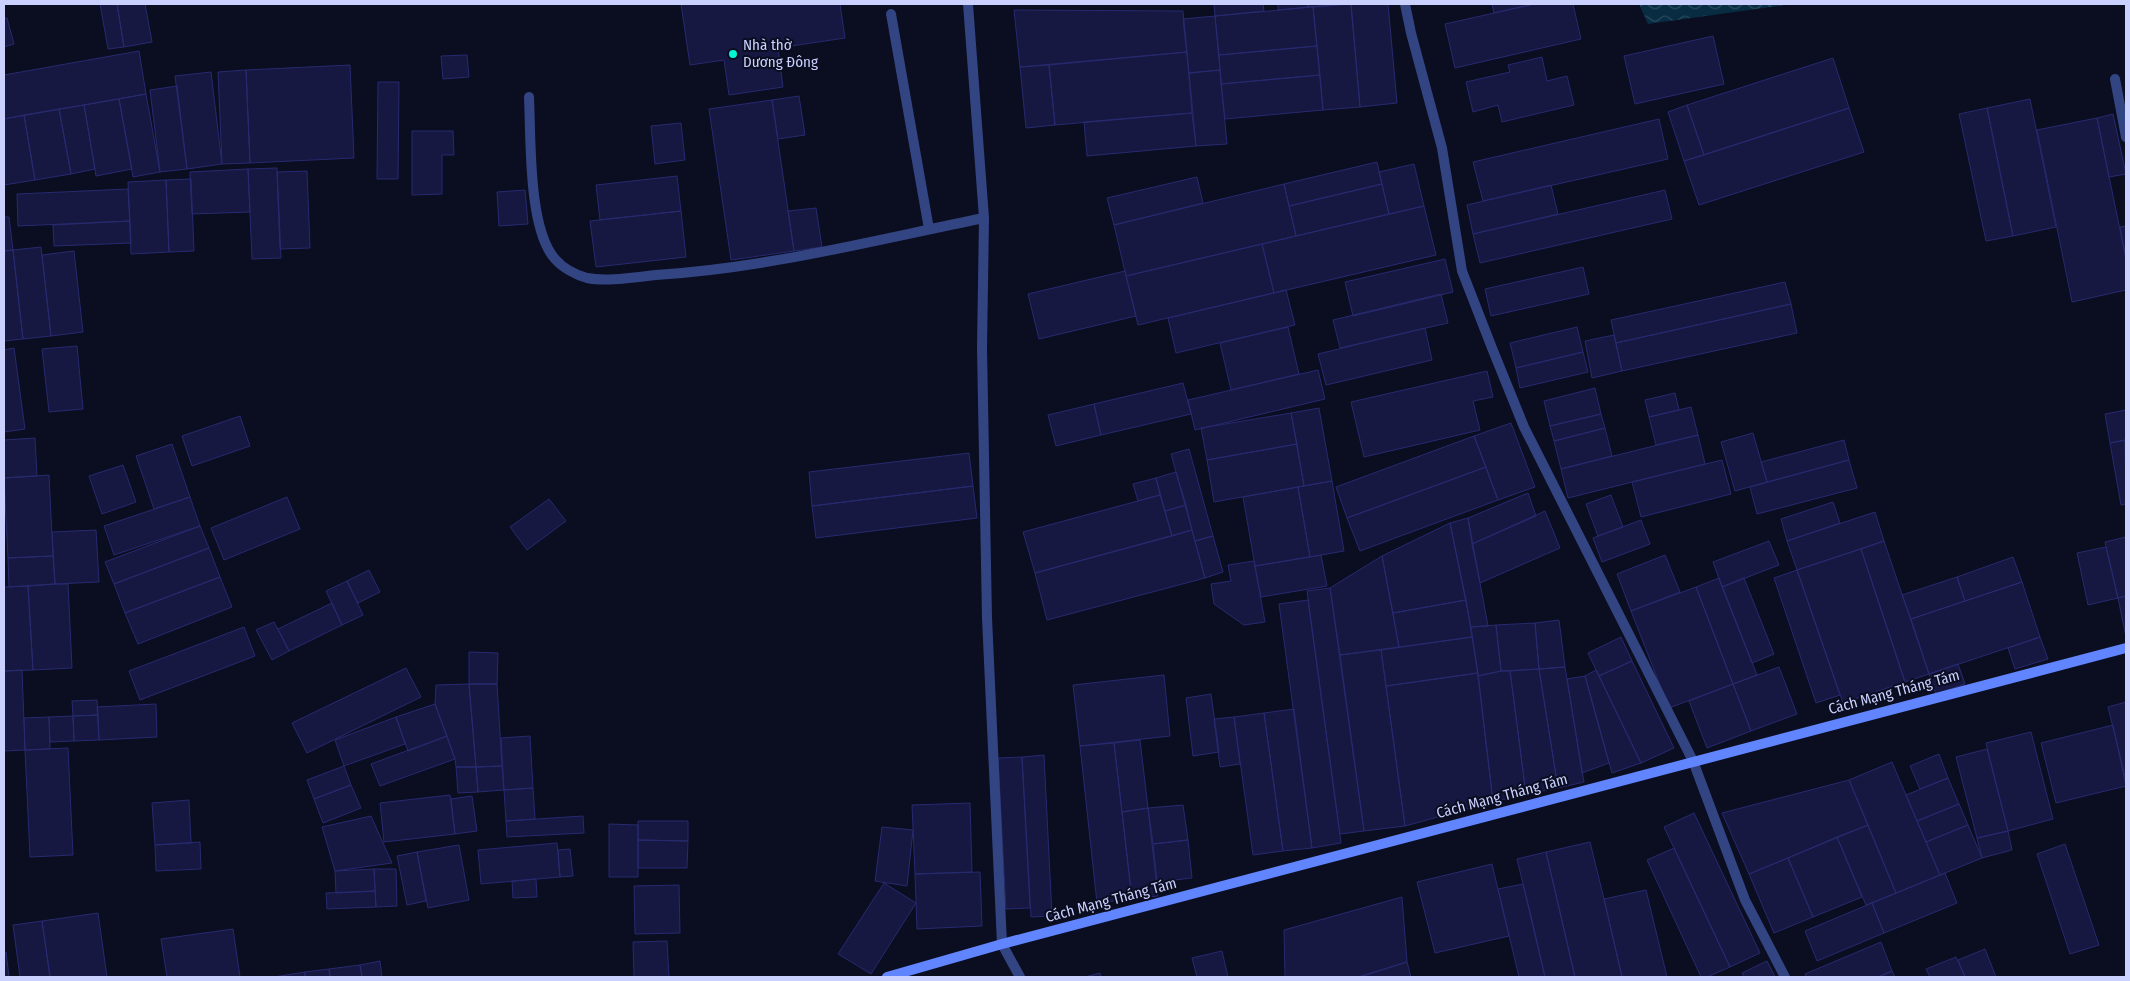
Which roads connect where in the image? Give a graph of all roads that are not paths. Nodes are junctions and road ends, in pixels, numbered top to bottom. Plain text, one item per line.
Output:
1 (968, 4) edge
2 (1405, 4) edge
3 (891, 14) dead end
4 (2115, 79) dead end
5 (529, 97) dead end
6 (2126, 137) edge
7 (984, 218) junction
8 (929, 229) junction
9 (2126, 648) edge
10 (1693, 761) junction
11 (1002, 944) junction
12 (887, 977) edge
13 (1020, 977) edge
14 (1785, 977) edge

1 - 7 street
2 - 10 street
3 - 8 street
4 - 6 street
5 - 8 street
7 - 8 street
7 - 11 street
9 - 10 street, Cách Mạng Tháng Tám
10 - 11 street, Cách Mạng Tháng Tám
10 - 14 street
11 - 12 street, Cách Mạng Tháng Tám
11 - 13 street

